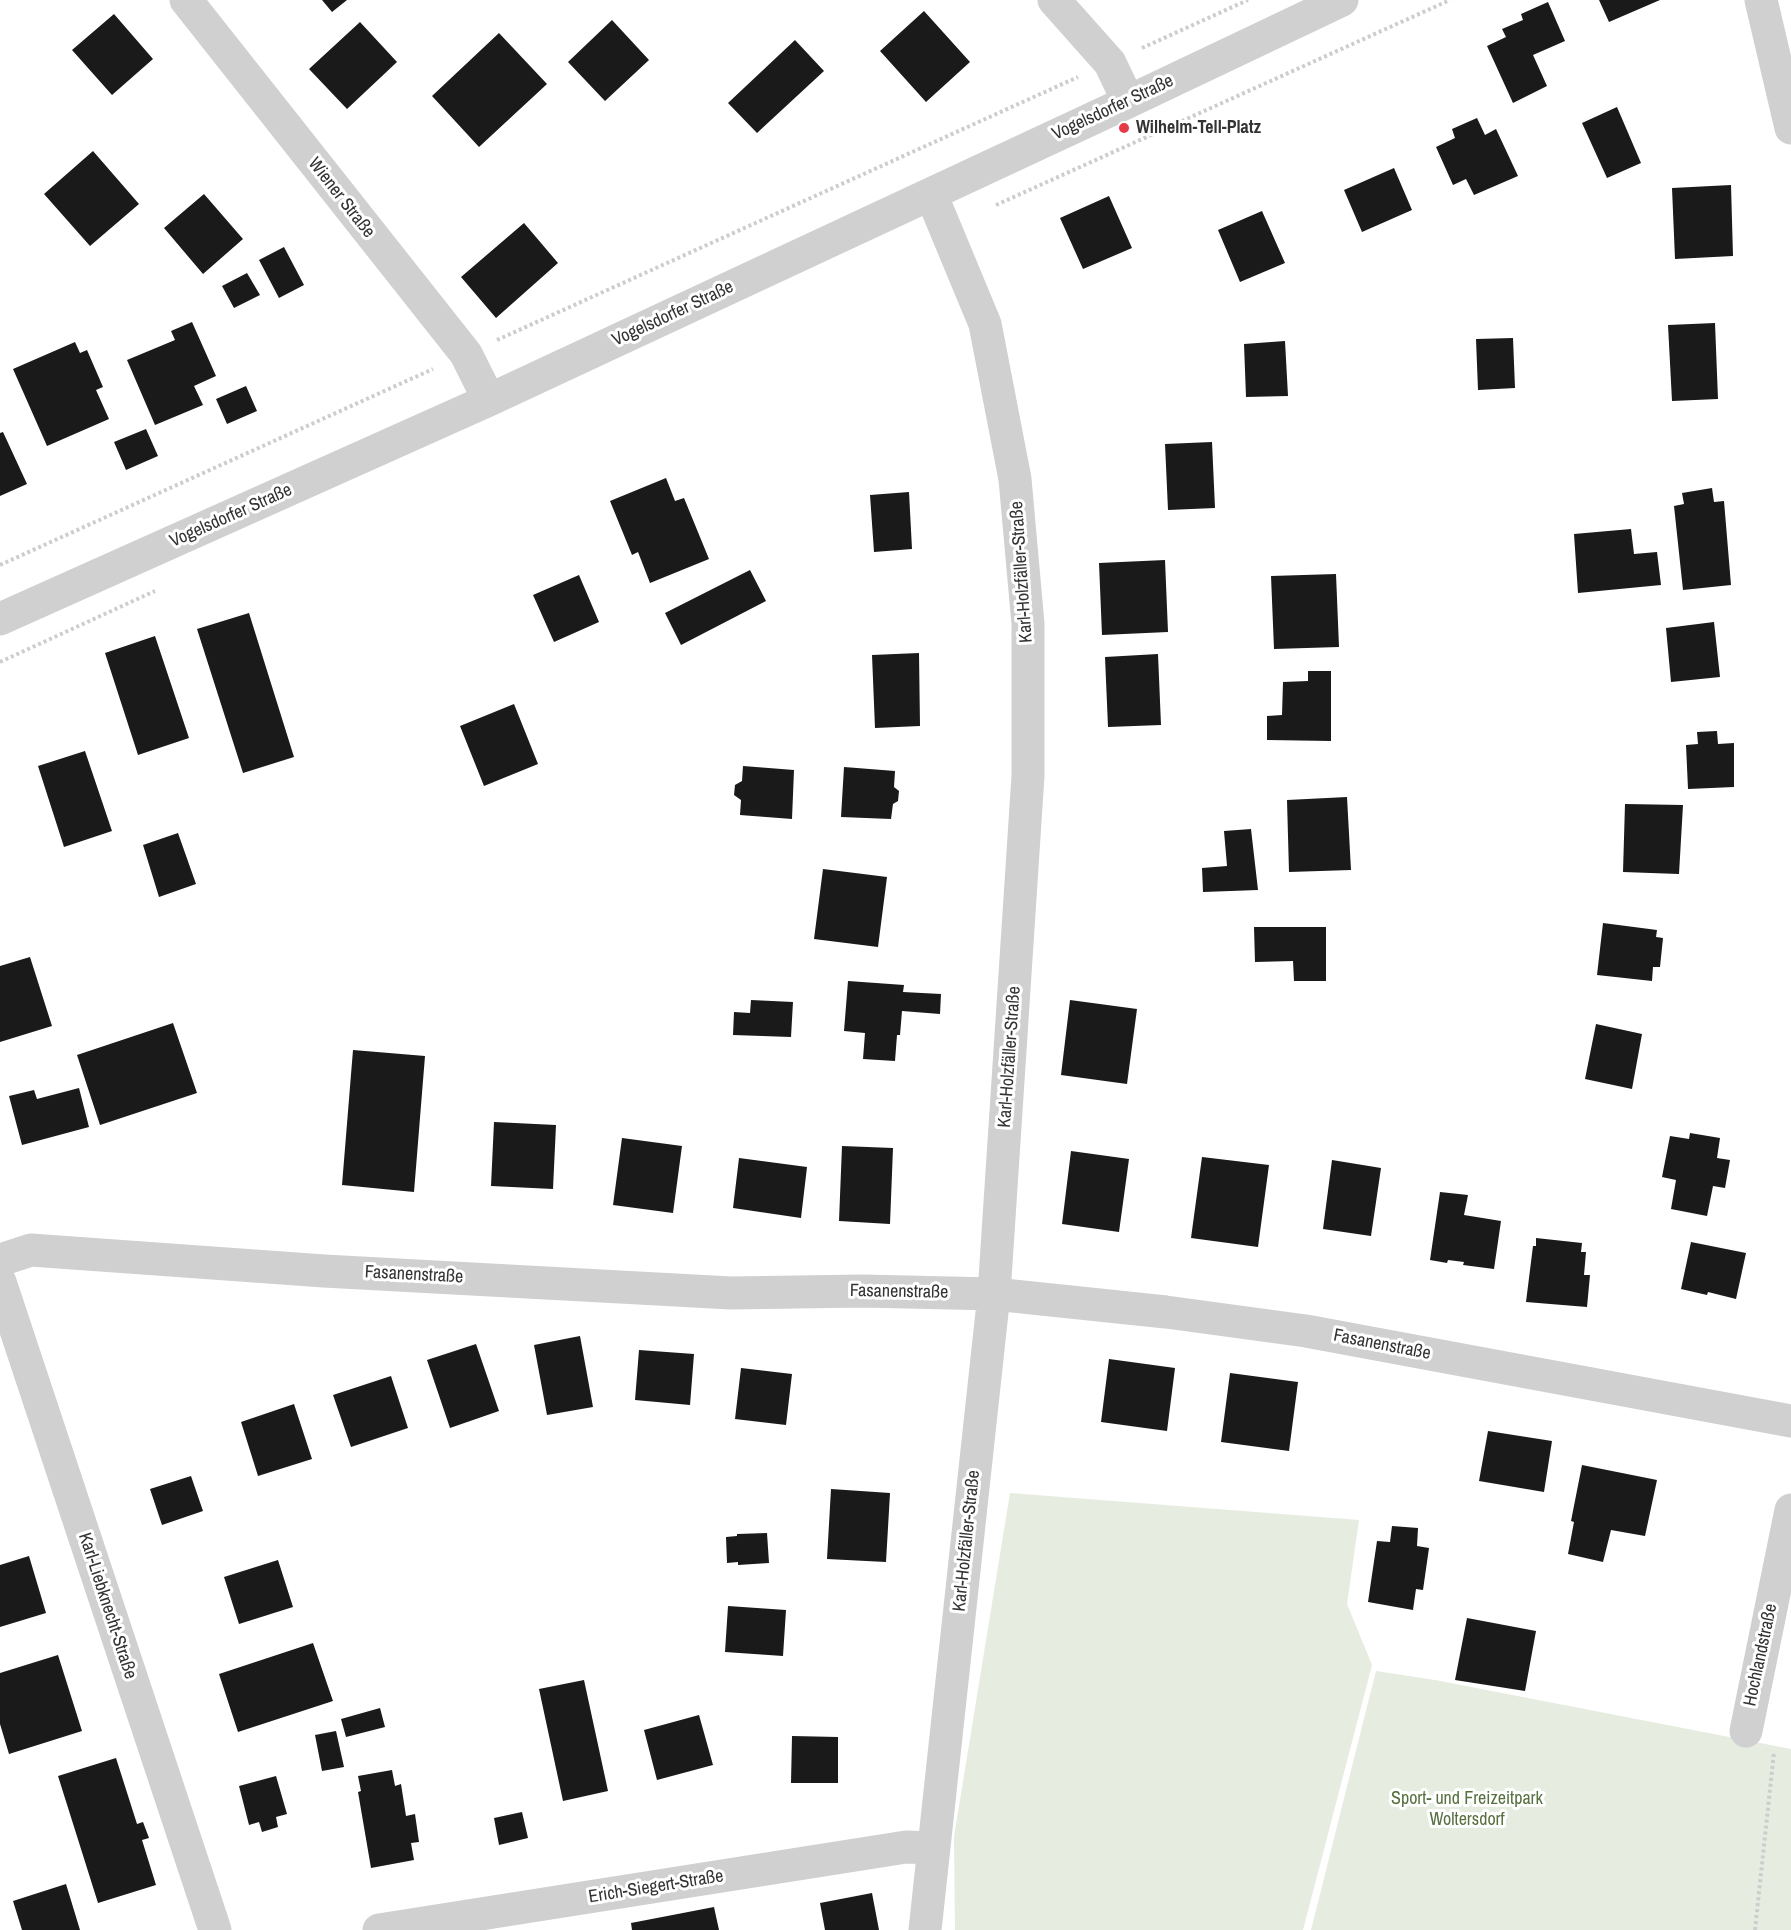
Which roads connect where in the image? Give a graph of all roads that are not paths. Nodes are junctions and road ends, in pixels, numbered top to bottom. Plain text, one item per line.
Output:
1 (186, 0) edge
2 (1054, 0) edge
3 (1342, 0) edge
4 (1761, 0) edge
5 (1128, 101) junction
6 (1791, 128) edge
7 (931, 194) junction
8 (489, 400) junction
9 (0, 619) edge
10 (0, 1260) edge
11 (0, 1282) edge
12 (994, 1294) junction
13 (1791, 1421) edge
14 (1791, 1510) edge
15 (1746, 1731) dead end
16 (933, 1848) junction
17 (215, 1930) edge
18 (379, 1930) edge
19 (925, 1930) edge

1 - 8 street, Wiener Straße
2 - 5 street
3 - 5 street, Vogelsdorfer Straße
4 - 6 street
5 - 7 street, Vogelsdorfer Straße
7 - 8 street, Vogelsdorfer Straße
7 - 12 street, Karl-Holzfäller-Straße
8 - 9 street, Vogelsdorfer Straße
10 - 12 street, Fasanenstraße
11 - 17 street, Karl-Liebknecht-Straße
12 - 13 street, Fasanenstraße
12 - 16 street, Karl-Holzfäller-Straße
14 - 15 street, Hochlandstraße
16 - 18 street, Erich-Siegert-Straße
16 - 19 street, Karl-Holzfäller-Straße

